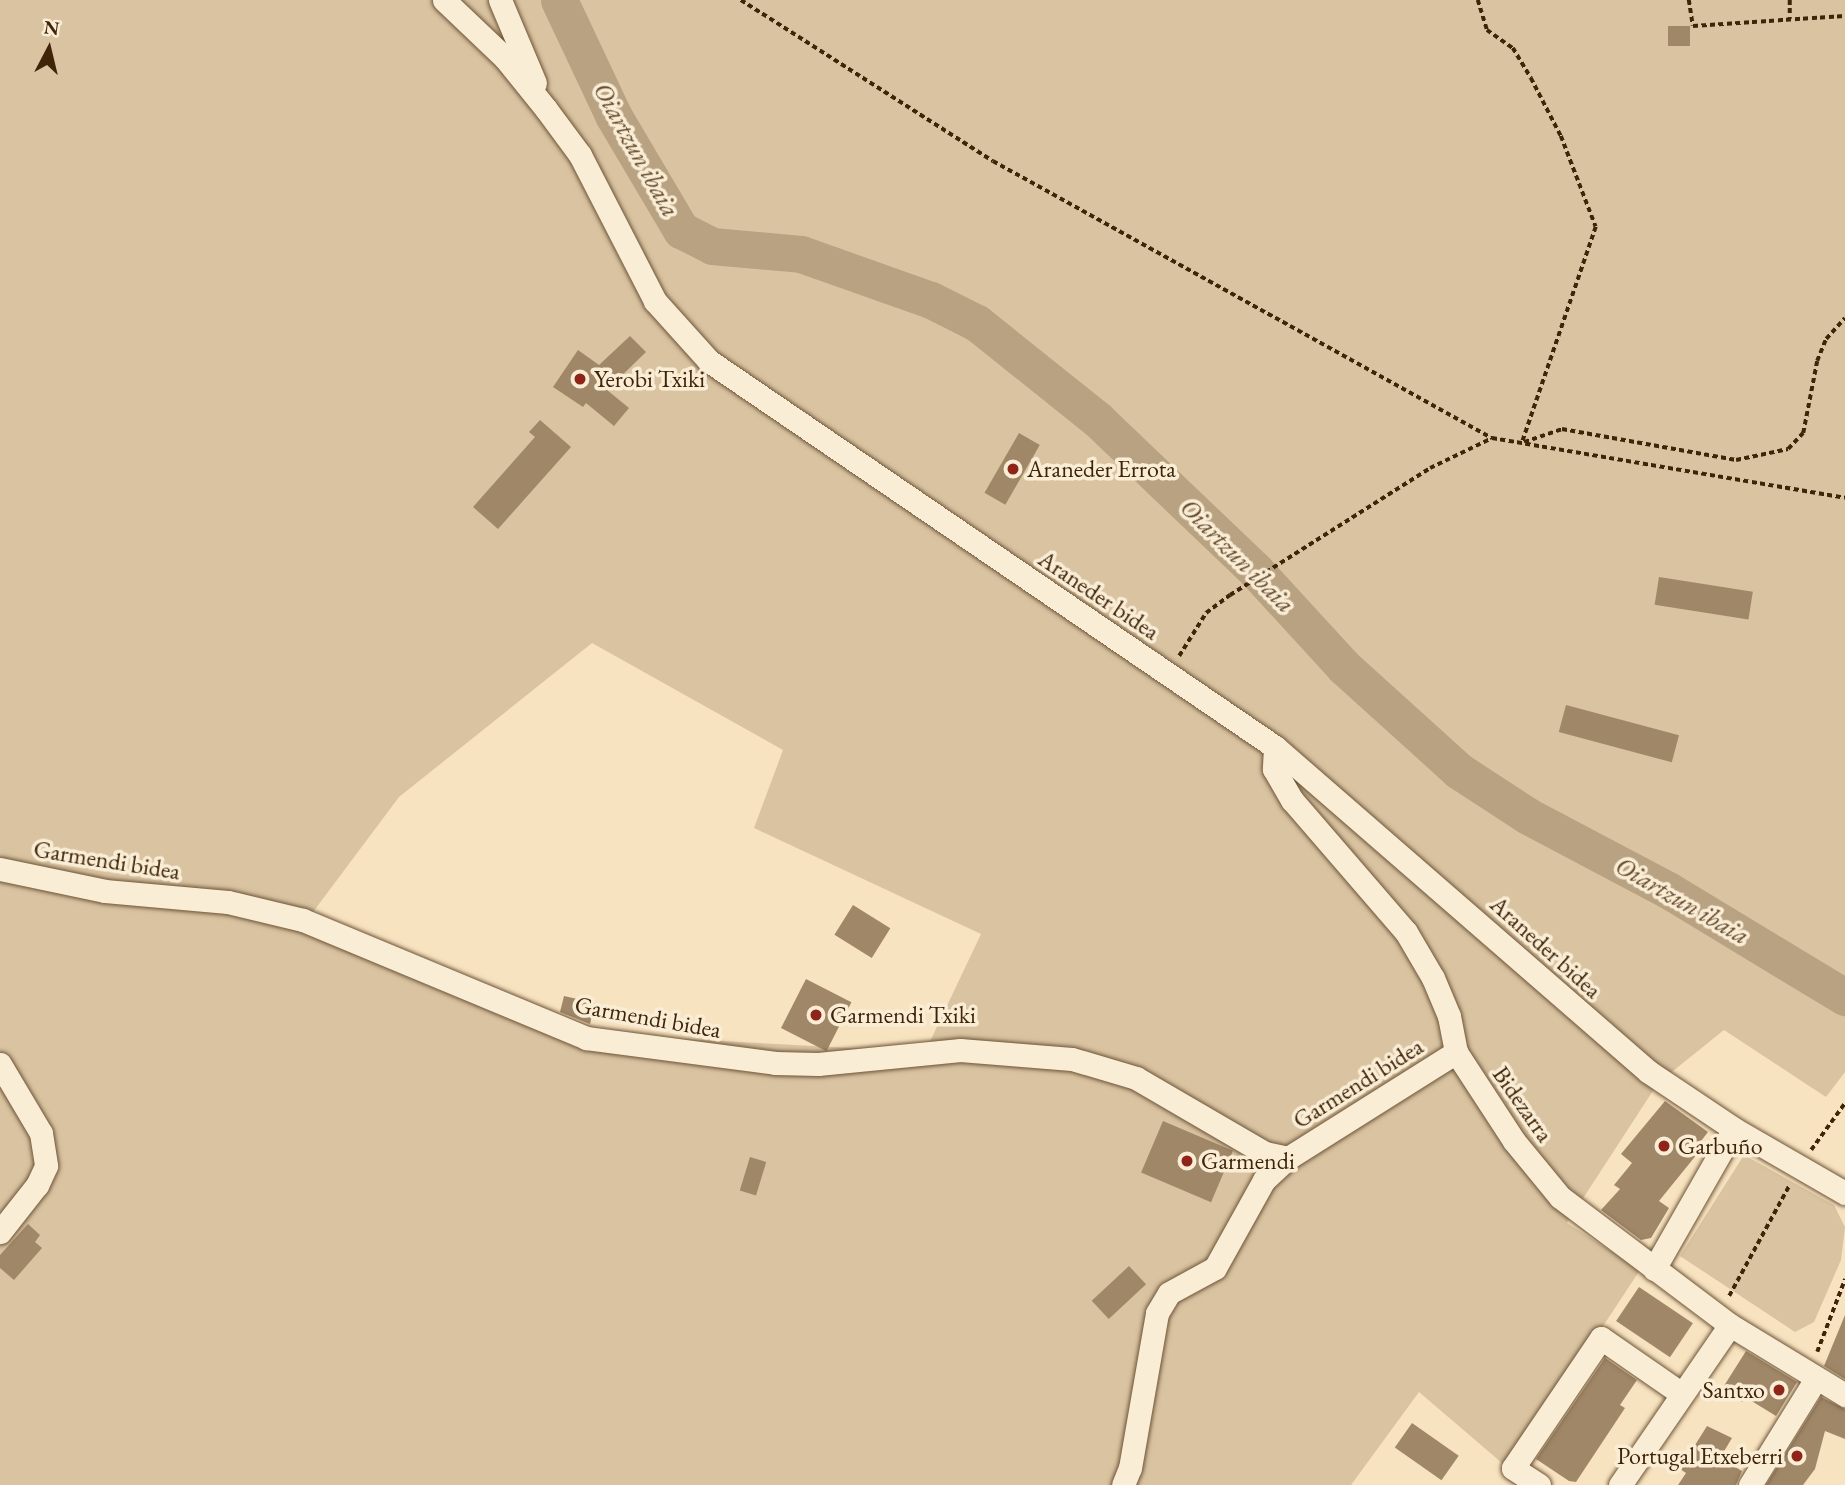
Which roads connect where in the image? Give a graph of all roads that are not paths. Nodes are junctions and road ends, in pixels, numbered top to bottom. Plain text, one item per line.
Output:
1 (444, 0) edge
2 (500, 0) edge
3 (546, 108) junction
4 (1275, 747) junction
5 (0, 869) edge
6 (1456, 1052) junction
7 (0, 1064) edge
8 (1734, 1129) junction
9 (1288, 1158) junction
10 (1796, 1173) junction
11 (1845, 1182) edge
12 (1845, 1193) edge
13 (0, 1231) edge
14 (1654, 1269) junction
15 (1724, 1321) junction
16 (1815, 1380) junction
17 (1682, 1395) junction
18 (1845, 1395) edge
19 (1123, 1485) edge
20 (1539, 1485) edge
21 (1620, 1485) edge
22 (1750, 1485) edge

1 - 3 street, Araneder bidea
2 - 3 street
3 - 4 street, Araneder bidea
4 - 6 street, Bidezarra
4 - 8 street, Araneder bidea
5 - 9 street, Garmendi bidea
6 - 9 street, Garmendi bidea
6 - 14 street, Bidezarra
7 - 13 street
8 - 10 street, Araneder bidea
8 - 14 street
9 - 19 street, Garmendi bidea
10 - 11 street, Araneder bidea
10 - 12 street, Araneder bidea
14 - 15 street, Bidezarra
15 - 16 street, Bidezarra
15 - 17 street
16 - 18 street, Bidezarra
16 - 22 street
17 - 20 street
17 - 21 street

